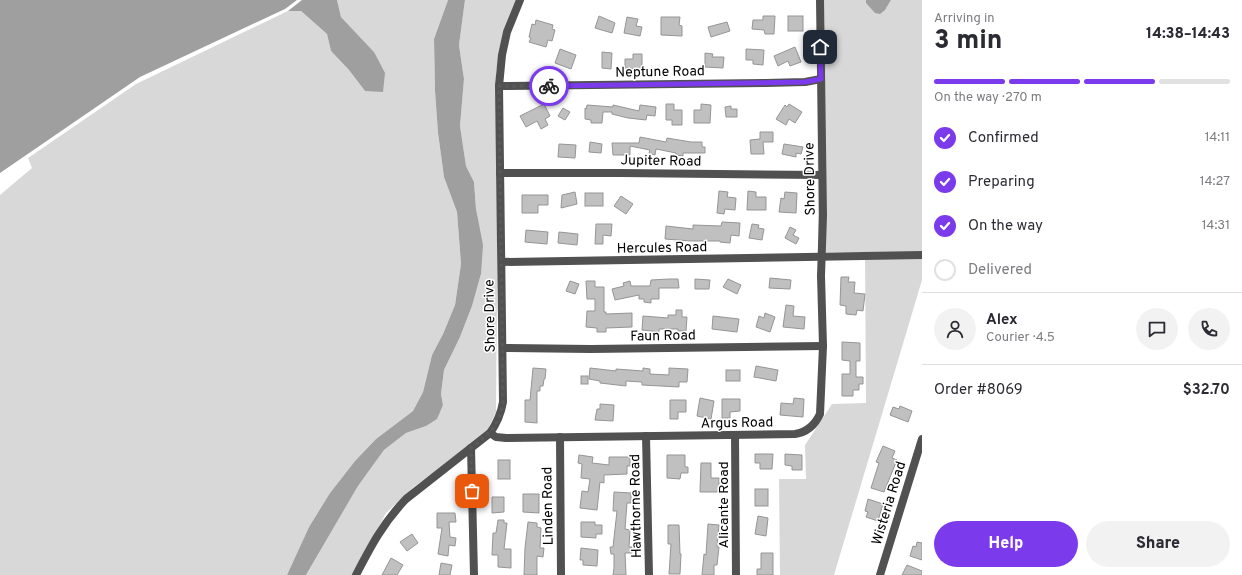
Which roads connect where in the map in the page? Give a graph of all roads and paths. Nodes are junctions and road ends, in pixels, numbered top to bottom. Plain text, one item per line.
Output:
1 (520, 0) edge
2 (820, 0) edge
3 (821, 79) junction
4 (499, 86) junction
5 (500, 173) junction
6 (822, 175) junction
7 (922, 255) edge
8 (822, 257) junction
9 (502, 262) junction
10 (823, 346) junction
11 (503, 348) junction
12 (490, 433) junction
13 (735, 434) junction
14 (646, 436) junction
15 (560, 437) junction
16 (922, 439) edge
17 (471, 448) junction
18 (356, 575) edge
19 (474, 575) edge
20 (561, 575) edge
21 (649, 575) edge
22 (736, 575) edge
23 (880, 575) edge

1 - 4 street, Shore Drive
2 - 3 street, Shore Drive
3 - 4 street, Neptune Road
3 - 6 street, Shore Drive
4 - 5 street, Shore Drive
5 - 6 street, Jupiter Road
5 - 9 street, Shore Drive
6 - 8 street, Shore Drive
7 - 8 street
8 - 9 street, Hercules Road
8 - 10 street, Argus Road
9 - 11 street, Shore Drive
10 - 11 street, Faun Road
10 - 13 street, Argus Road
11 - 12 street, Shore Drive
12 - 15 street, Argus Road
12 - 17 street, Shore Drive
13 - 14 street, Argus Road
13 - 22 street, Alicante Road
14 - 15 street, Argus Road
14 - 21 street, Hawthorne Road
15 - 20 street, Linden Road
16 - 23 street, Wisteria Road
17 - 18 street, Shore Drive
17 - 19 street

